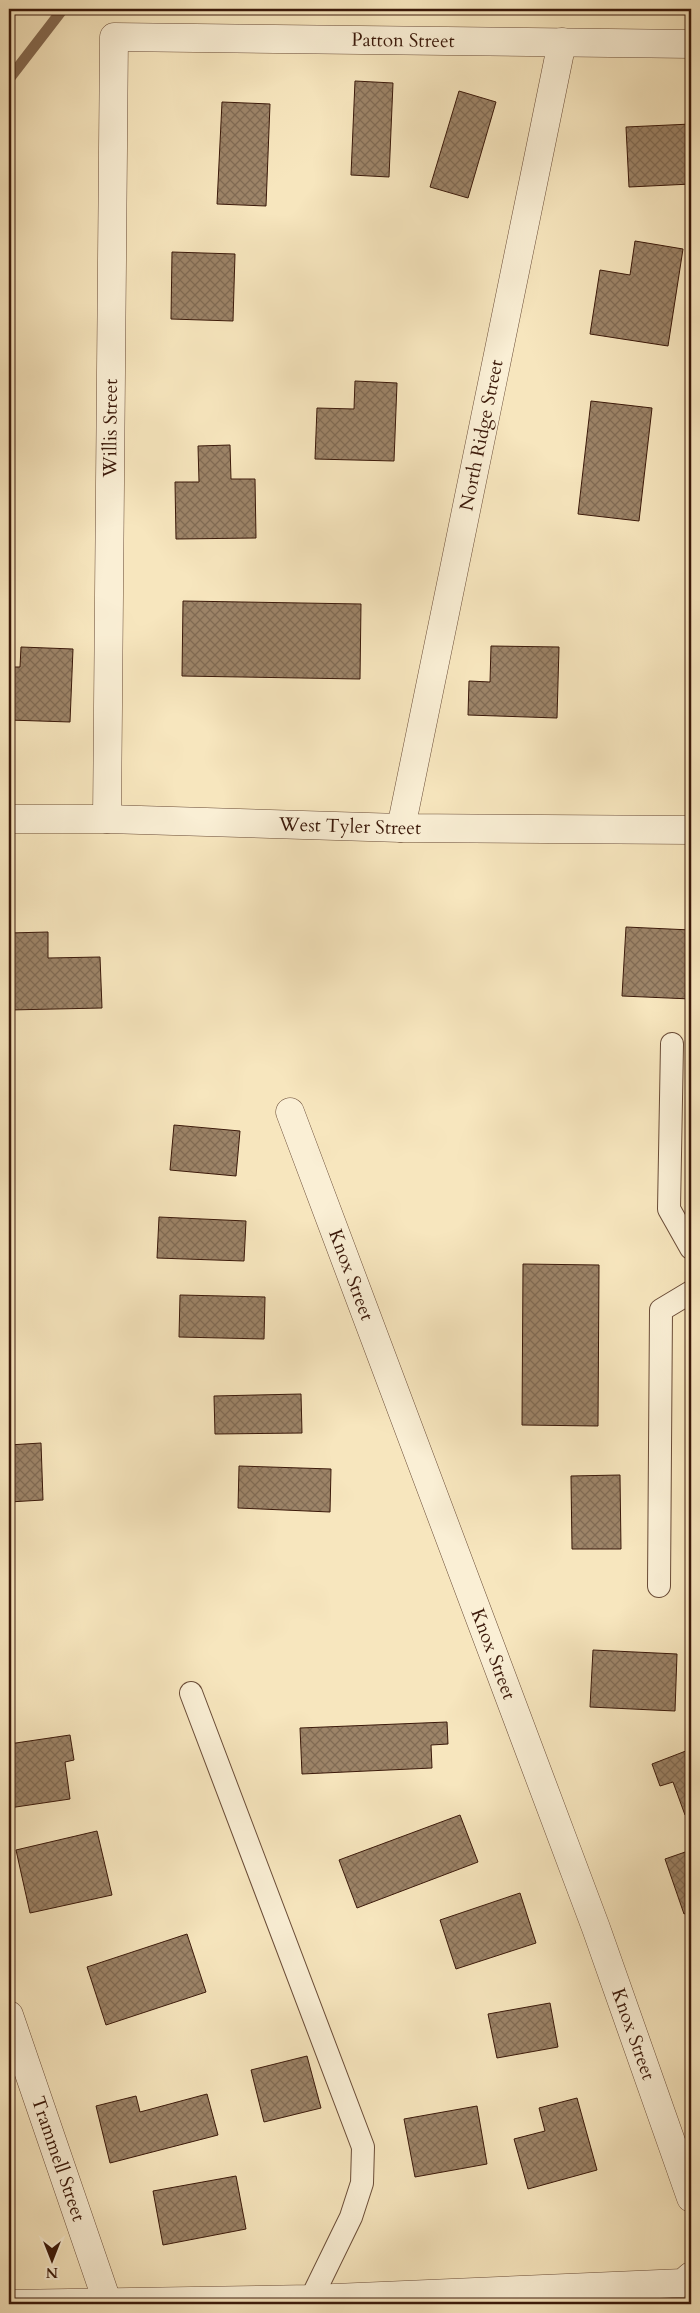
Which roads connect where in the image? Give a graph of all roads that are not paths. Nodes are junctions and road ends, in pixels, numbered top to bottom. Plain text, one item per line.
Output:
1 (114, 37) joint
2 (562, 42) junction
3 (691, 44) edge
4 (9, 819) edge
5 (107, 819) junction
6 (401, 828) junction
7 (691, 830) edge
8 (672, 1044) dead end
9 (290, 1112) dead end
10 (691, 1248) edge
11 (691, 1292) edge
12 (659, 1586) dead end
13 (191, 1693) dead end
14 (9, 2015) edge
15 (691, 2198) edge
16 (691, 2276) edge
17 (310, 2299) junction
18 (9, 2304) edge
19 (108, 2304) edge

1 - 2 street, Patton Street
1 - 5 street, Willis Street
2 - 3 street, Patton Street
2 - 6 street, North Ridge Street
4 - 5 street, West Tyler Street
5 - 6 street, West Tyler Street
6 - 7 street, West Tyler Street
8 - 10 lane
9 - 15 street, Knox Street
11 - 12 lane
13 - 17 lane
14 - 19 street, Trammell Street
16 - 17 street
17 - 19 street
18 - 19 street

